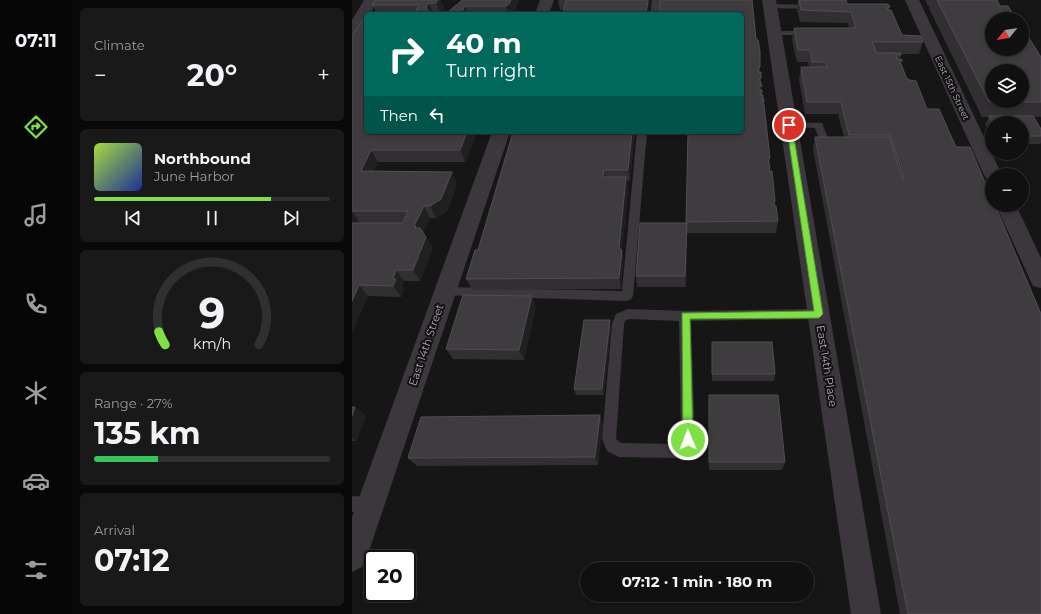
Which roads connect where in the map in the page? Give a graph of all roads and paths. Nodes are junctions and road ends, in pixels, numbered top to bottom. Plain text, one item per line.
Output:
1 (371, 0) edge
2 (547, 0) edge
3 (656, 0) edge
4 (912, 0) edge
5 (770, 3) edge
6 (818, 7) edge
7 (543, 12) edge
8 (654, 12) edge
9 (354, 25) edge
10 (775, 33) junction
11 (819, 33) edge
12 (789, 125) junction
13 (500, 134) edge
14 (642, 134) edge
15 (825, 144) edge
16 (990, 168) edge
17 (1009, 212) edge
18 (1041, 280) edge
19 (445, 292) junction
20 (819, 314) junction
21 (685, 316) junction
22 (361, 505) edge
23 (352, 557) edge
24 (866, 614) edge

1 - 9 street
2 - 7 street
3 - 8 lane
4 - 16 street, East 15th Street
5 - 6 lane
5 - 10 street, East 14th Place
10 - 11 lane
10 - 12 street, East 14th Place
12 - 15 lane
12 - 20 street, East 14th Place
13 - 19 street, East 14th Street
14 - 19 lane
17 - 18 street
19 - 22 street, East 14th Street
20 - 21 lane
20 - 24 street, East 14th Place
21 - 21 lane
22 - 23 street, East 14th Street

